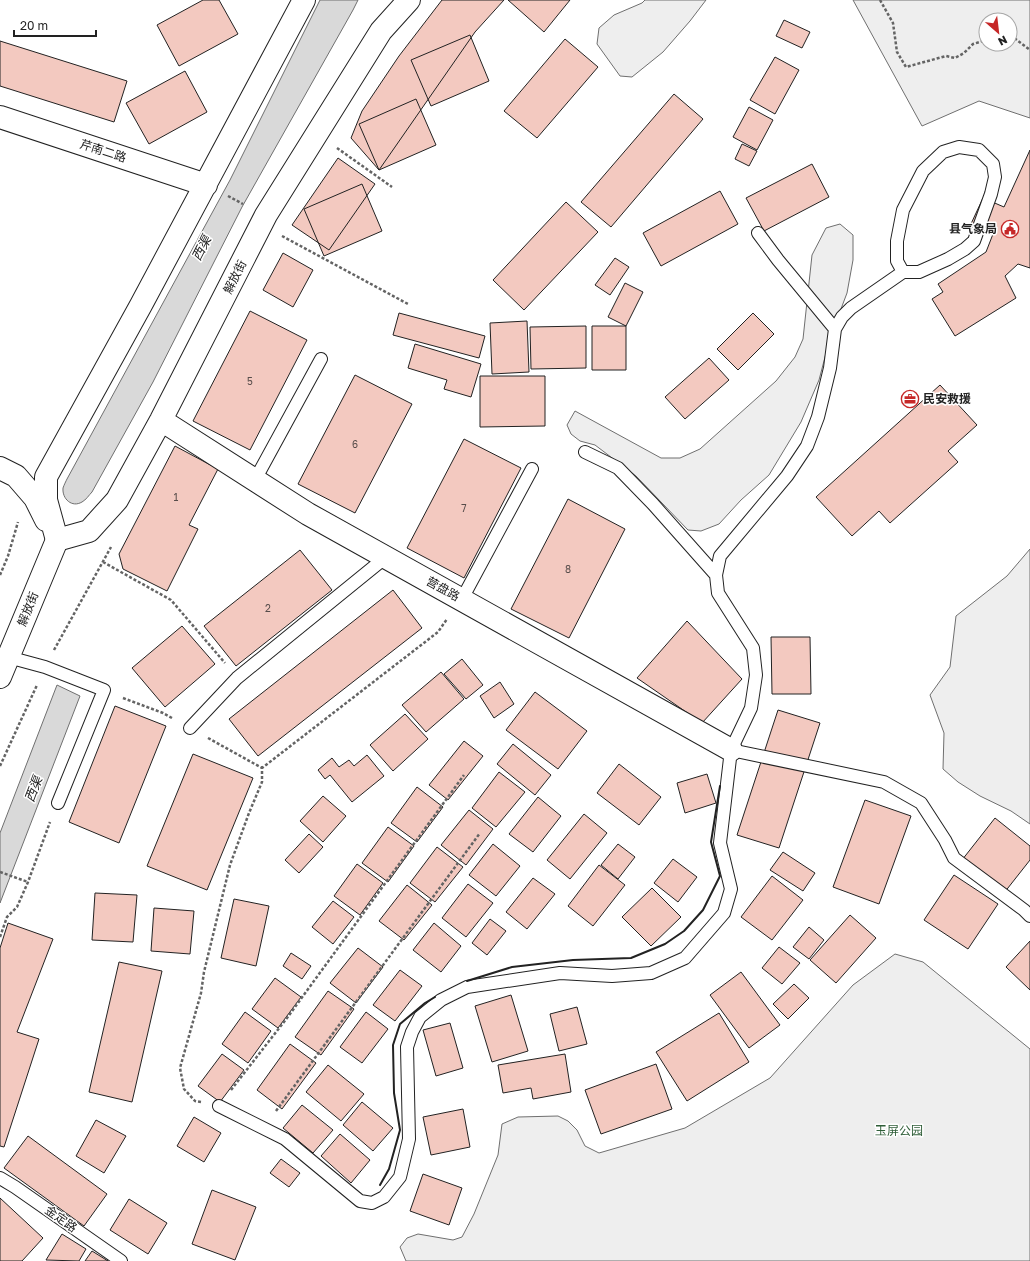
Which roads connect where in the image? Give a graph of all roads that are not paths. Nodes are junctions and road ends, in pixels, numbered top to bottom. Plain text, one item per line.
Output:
1 (304, 0) edge
2 (409, 0) edge
3 (0, 117) edge
4 (206, 185) junction
5 (758, 233) dead end
6 (903, 272) junction
7 (835, 328) junction
8 (320, 359) dead end
9 (161, 420) junction
10 (585, 452) dead end
11 (0, 468) edge
12 (532, 469) dead end
13 (255, 480) junction
14 (56, 540) junction
15 (386, 557) junction
16 (716, 575) junction
17 (462, 600) junction
18 (8, 657) junction
19 (0, 677) edge
20 (190, 728) dead end
21 (731, 750) junction
22 (58, 802) road end
23 (1030, 916) edge
24 (219, 1106) road end
25 (0, 1178) edge
26 (121, 1261) edge

1 - 4 street
2 - 9 street, 解放街
3 - 4 street, 芹南二路
4 - 14 street
5 - 7 lane
6 - 6 lane
6 - 7 lane
7 - 16 lane
8 - 13 lane
9 - 13 street, 营盘路
9 - 14 street, 解放街
10 - 16 lane
11 - 14 street
12 - 17 lane
13 - 15 street, 营盘路
14 - 18 street, 解放街
15 - 17 street, 营盘路
15 - 20 lane
16 - 21 lane
17 - 21 street, 营盘路
18 - 19 street, 解放街
18 - 22 lane
21 - 23 lane
21 - 24 lane
25 - 26 lane, 金定路

